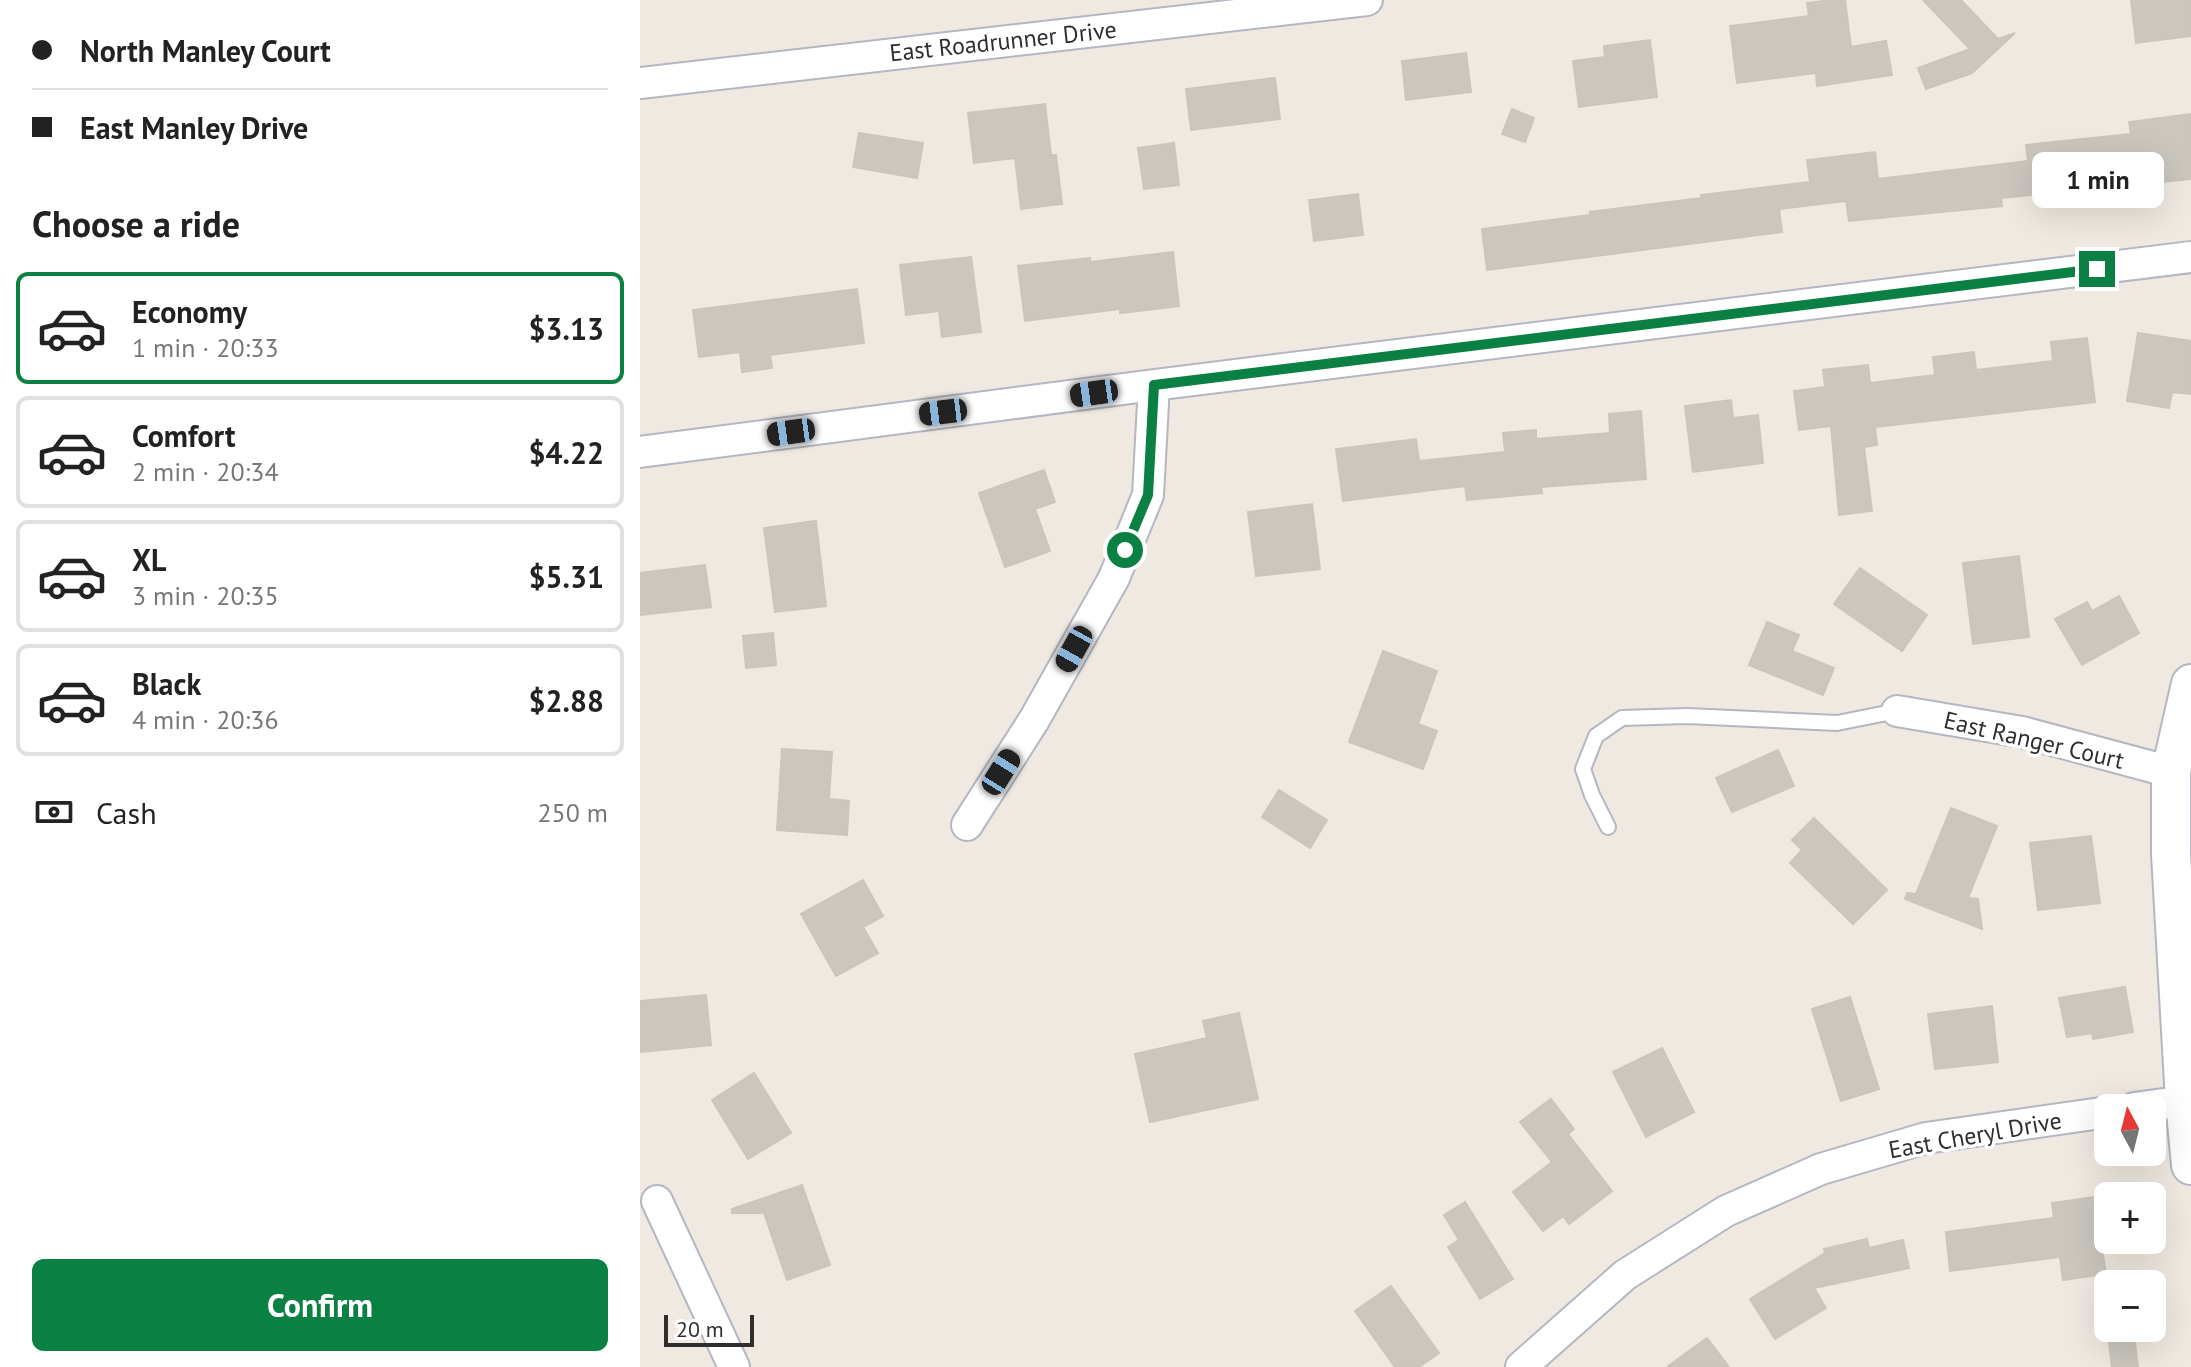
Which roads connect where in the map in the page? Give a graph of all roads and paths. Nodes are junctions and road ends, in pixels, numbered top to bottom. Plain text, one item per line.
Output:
1 (1367, 0) edge
2 (640, 83) edge
3 (2191, 257) edge
4 (1154, 385) junction
5 (640, 452) edge
6 (2191, 684) edge
7 (1897, 711) joint
8 (2171, 772) junction
9 (967, 825) dead end
10 (1608, 827) dead end
11 (2185, 1101) junction
12 (2166, 1104) edge
13 (2094, 1114) edge
14 (2191, 1165) edge
15 (657, 1201) dead end
16 (734, 1367) edge
17 (1521, 1367) edge

1 - 2 street, East Roadrunner Drive
3 - 4 street
4 - 5 street
4 - 9 street
6 - 8 street
7 - 8 street, East Ranger Court
7 - 10 lane
8 - 11 street
11 - 12 street
11 - 14 street
13 - 17 street, East Cheryl Drive
15 - 16 street

